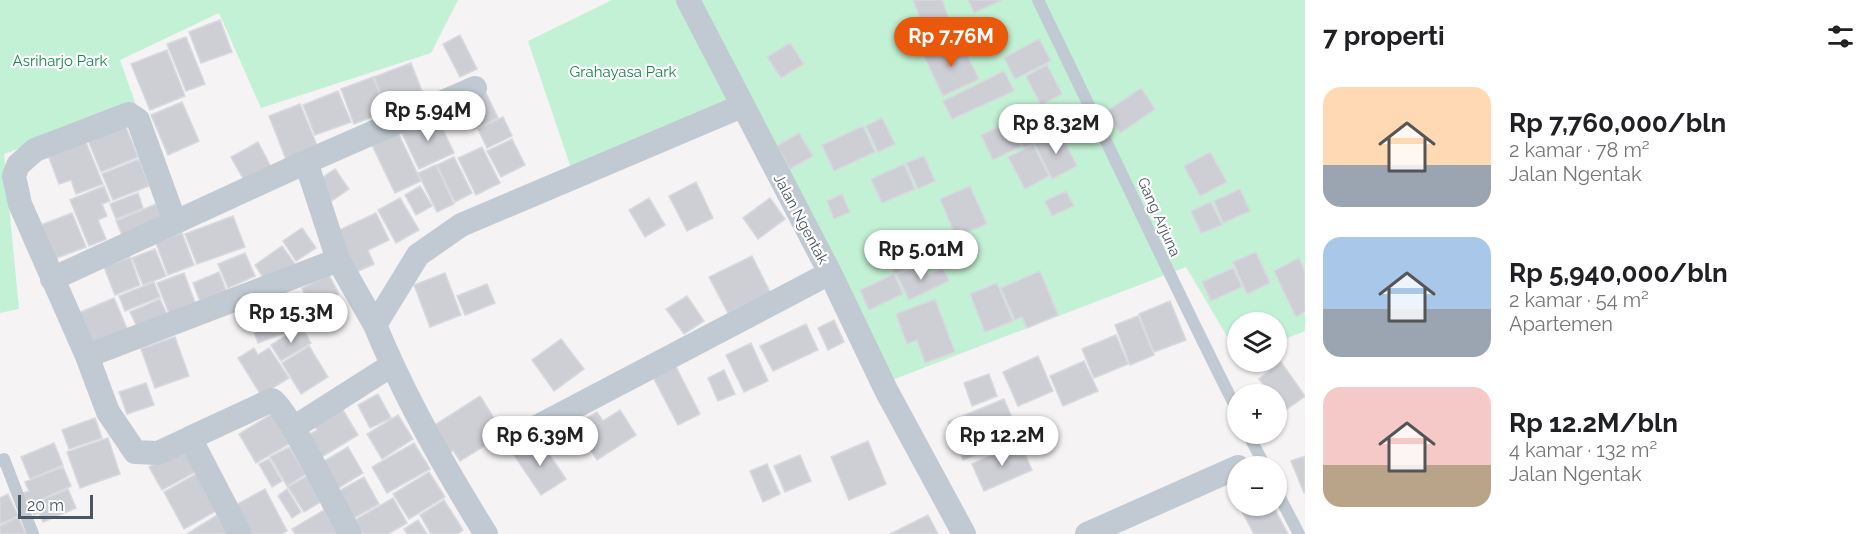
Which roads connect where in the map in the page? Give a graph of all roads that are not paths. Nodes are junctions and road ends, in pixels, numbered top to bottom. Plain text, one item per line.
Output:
1 (688, 0) edge
2 (1038, 0) edge
3 (475, 88) dead end
4 (742, 105) junction
5 (306, 162) junction
6 (175, 222) junction
7 (338, 260) junction
8 (830, 273) junction
9 (52, 279) junction
10 (375, 325) junction
11 (87, 357) junction
12 (392, 365) junction
13 (1227, 390) edge
14 (293, 428) junction
15 (190, 438) junction
16 (512, 440) dead end
17 (0, 461) edge
18 (1227, 474) edge
19 (1287, 511) edge
20 (33, 534) edge
21 (240, 534) edge
22 (350, 534) edge
23 (486, 534) edge
24 (964, 534) edge
25 (1087, 534) edge
26 (1299, 534) edge

1 - 4 street, Jalan Ngentak
2 - 13 lane, Gang Arjuna
3 - 5 street
4 - 8 street, Jalan Ngentak
4 - 10 street
5 - 6 street
5 - 7 street
6 - 9 street
6 - 9 street
7 - 10 street
7 - 11 street
8 - 16 street
8 - 24 street, Jalan Ngentak
9 - 11 street
10 - 12 street
11 - 15 street
12 - 14 street
12 - 23 street
14 - 15 street
14 - 22 street
15 - 21 street
17 - 20 lane
18 - 25 street
19 - 26 lane

